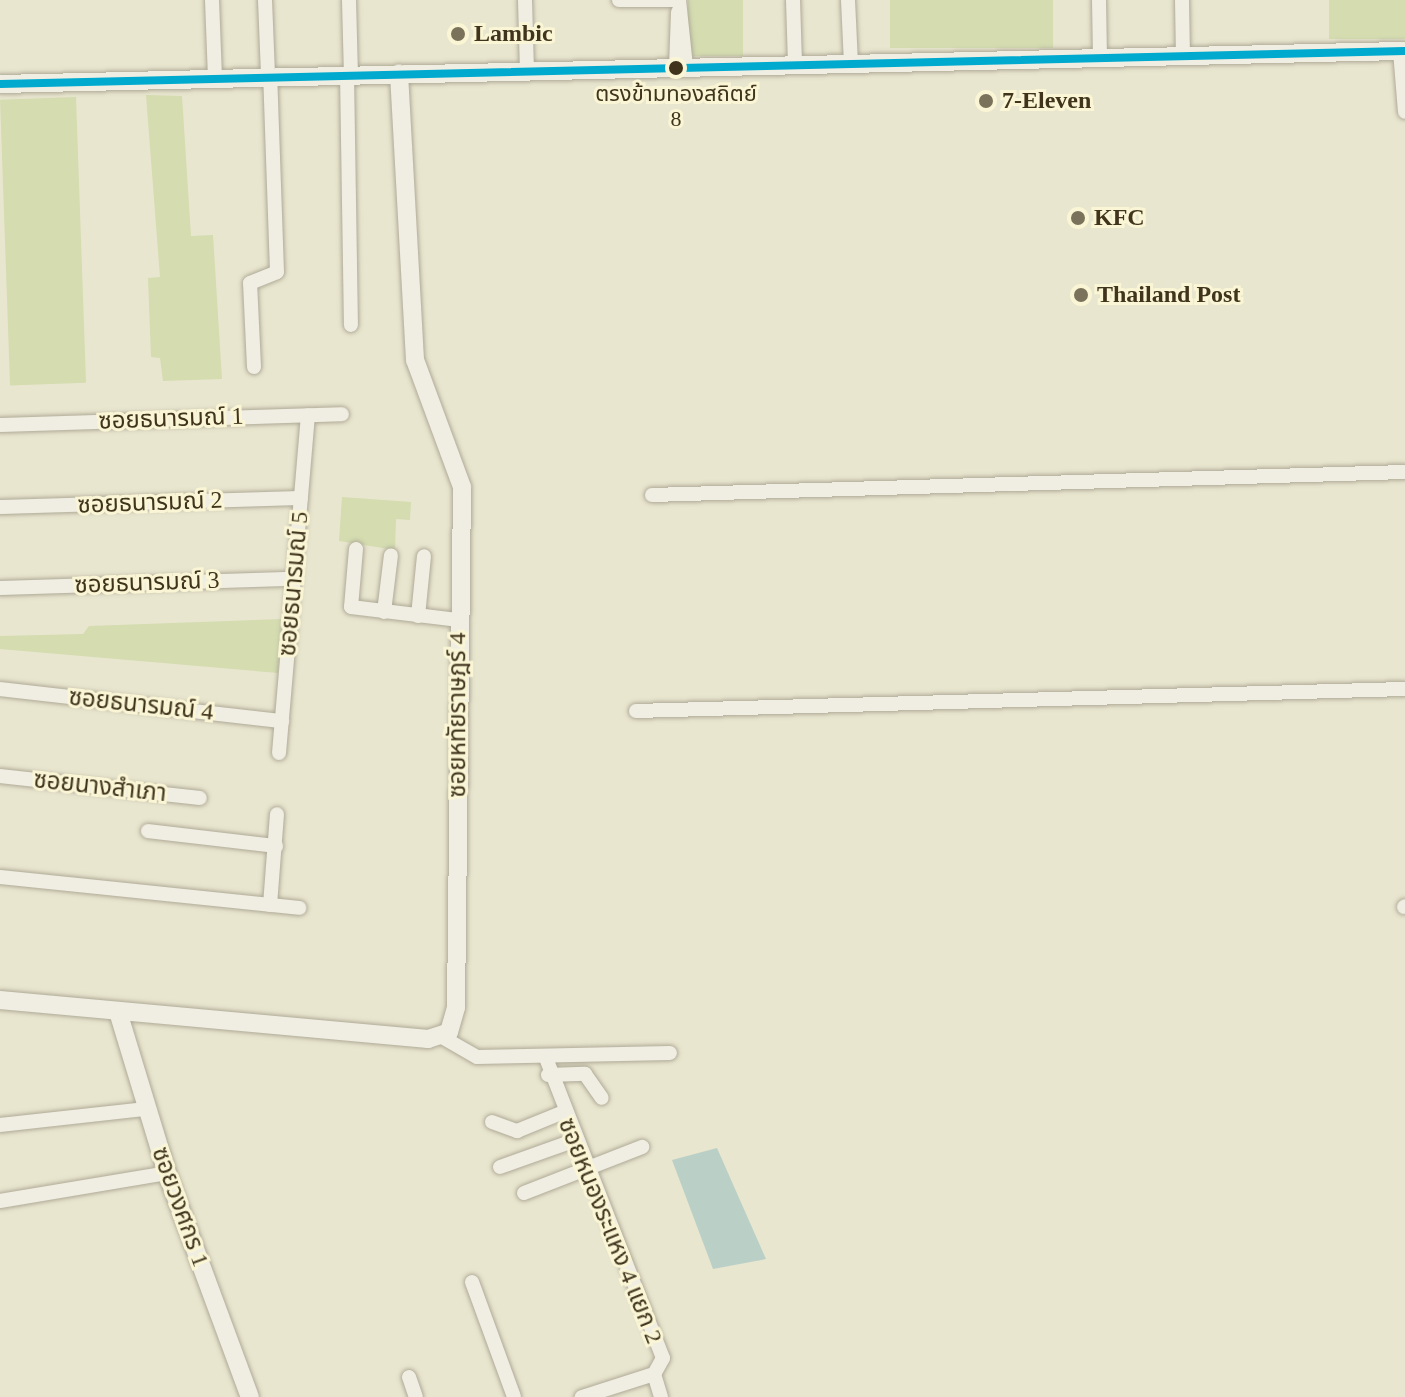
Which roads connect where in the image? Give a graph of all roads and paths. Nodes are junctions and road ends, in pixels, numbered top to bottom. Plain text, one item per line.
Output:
1 (212, 0) edge
2 (265, 0) edge
3 (349, 0) edge
4 (525, 0) edge
5 (619, 0) edge
6 (793, 0) edge
7 (848, 0) edge
8 (1099, 0) edge
9 (1182, 0) edge
10 (679, 3) edge
11 (1403, 51) edge
12 (1183, 56) junction
13 (1100, 58) junction
14 (851, 63) junction
15 (795, 64) junction
16 (681, 67) junction
17 (527, 70) junction
18 (399, 73) junction
19 (349, 74) junction
20 (269, 76) junction
21 (215, 77) junction
22 (0, 84) edge
23 (1405, 112) edge
24 (351, 325) dead end
25 (254, 367) dead end
26 (342, 414) dead end
27 (308, 415) junction
28 (0, 425) edge
29 (1405, 472) edge
30 (652, 495) dead end
31 (301, 498) junction
32 (0, 507) edge
33 (356, 549) dead end
34 (391, 555) dead end
35 (424, 556) dead end
36 (294, 579) junction
37 (0, 588) edge
38 (384, 612) junction
39 (418, 616) junction
40 (459, 620) junction
41 (0, 689) edge
42 (1405, 689) edge
43 (636, 711) dead end
44 (282, 721) junction
45 (279, 753) dead end
46 (0, 776) edge
47 (200, 798) dead end
48 (277, 814) dead end
49 (148, 831) dead end
50 (276, 846) junction
51 (0, 877) edge
52 (270, 905) junction
53 (299, 908) dead end
54 (0, 1000) edge
55 (119, 1015) junction
56 (442, 1037) junction
57 (670, 1053) dead end
58 (546, 1058) junction
59 (548, 1075) junction
60 (602, 1098) dead end
61 (146, 1109) junction
62 (561, 1113) junction
63 (492, 1122) dead end
64 (0, 1125) edge
65 (573, 1141) junction
66 (642, 1147) dead end
67 (500, 1167) dead end
68 (584, 1167) junction
69 (167, 1173) junction
70 (524, 1193) dead end
71 (0, 1201) edge
72 (472, 1282) dead end
73 (654, 1374) junction
74 (409, 1377) dead end
75 (246, 1396) edge
76 (416, 1397) edge
77 (514, 1397) edge
78 (582, 1397) edge
79 (661, 1397) edge

1 - 21 street
2 - 20 street
3 - 19 street
4 - 17 street
5 - 10 street
6 - 15 street
7 - 14 street
8 - 13 street
9 - 12 street
10 - 16 street
11 - 12 street
11 - 23 street
12 - 13 street
13 - 14 street
14 - 15 street
15 - 16 street
16 - 17 street
17 - 18 street
18 - 19 street
18 - 40 street, ซอยหทัยราษฎร์ 4
19 - 20 street
19 - 24 street
20 - 21 street
20 - 25 street
21 - 22 street
26 - 27 street, ซอยธนารมณ์ 1
27 - 28 street, ซอยธนารมณ์ 1
27 - 31 street, ซอยธนารมณ์ 5
29 - 30 street
31 - 32 street, ซอยธนารมณ์ 2
31 - 36 street, ซอยธนารมณ์ 5
33 - 38 street
34 - 38 street
35 - 39 street
36 - 37 street, ซอยธนารมณ์ 3
36 - 44 street, ซอยธนารมณ์ 5
38 - 39 street
39 - 40 street
40 - 56 street, ซอยหทัยราษฎร์ 4
41 - 44 street, ซอยธนารมณ์ 4
42 - 43 street
44 - 45 street, ซอยธนารมณ์ 5
46 - 47 street, ซอยนางสำเภา
48 - 50 street
49 - 50 street
50 - 52 street
51 - 52 street
52 - 53 street
54 - 55 street
55 - 56 street
55 - 61 street, ซอยวงศกร 1
56 - 58 street
57 - 58 street
58 - 59 street, ซอยหนองระแหง 4 แยก 2
59 - 60 street
59 - 62 street, ซอยหนองระแหง 4 แยก 2
61 - 64 street
61 - 69 street, ซอยวงศกร 1
62 - 63 street
62 - 65 street, ซอยหนองระแหง 4 แยก 2
65 - 67 street
65 - 68 street, ซอยหนองระแหง 4 แยก 2
66 - 68 street
68 - 70 street
68 - 73 street, ซอยหนองระแหง 4 แยก 2
69 - 71 street
69 - 75 street, ซอยวงศกร 1
72 - 77 street
73 - 78 street, ซอยหนองระแหง 4 แยก 2
73 - 79 street
74 - 76 street

